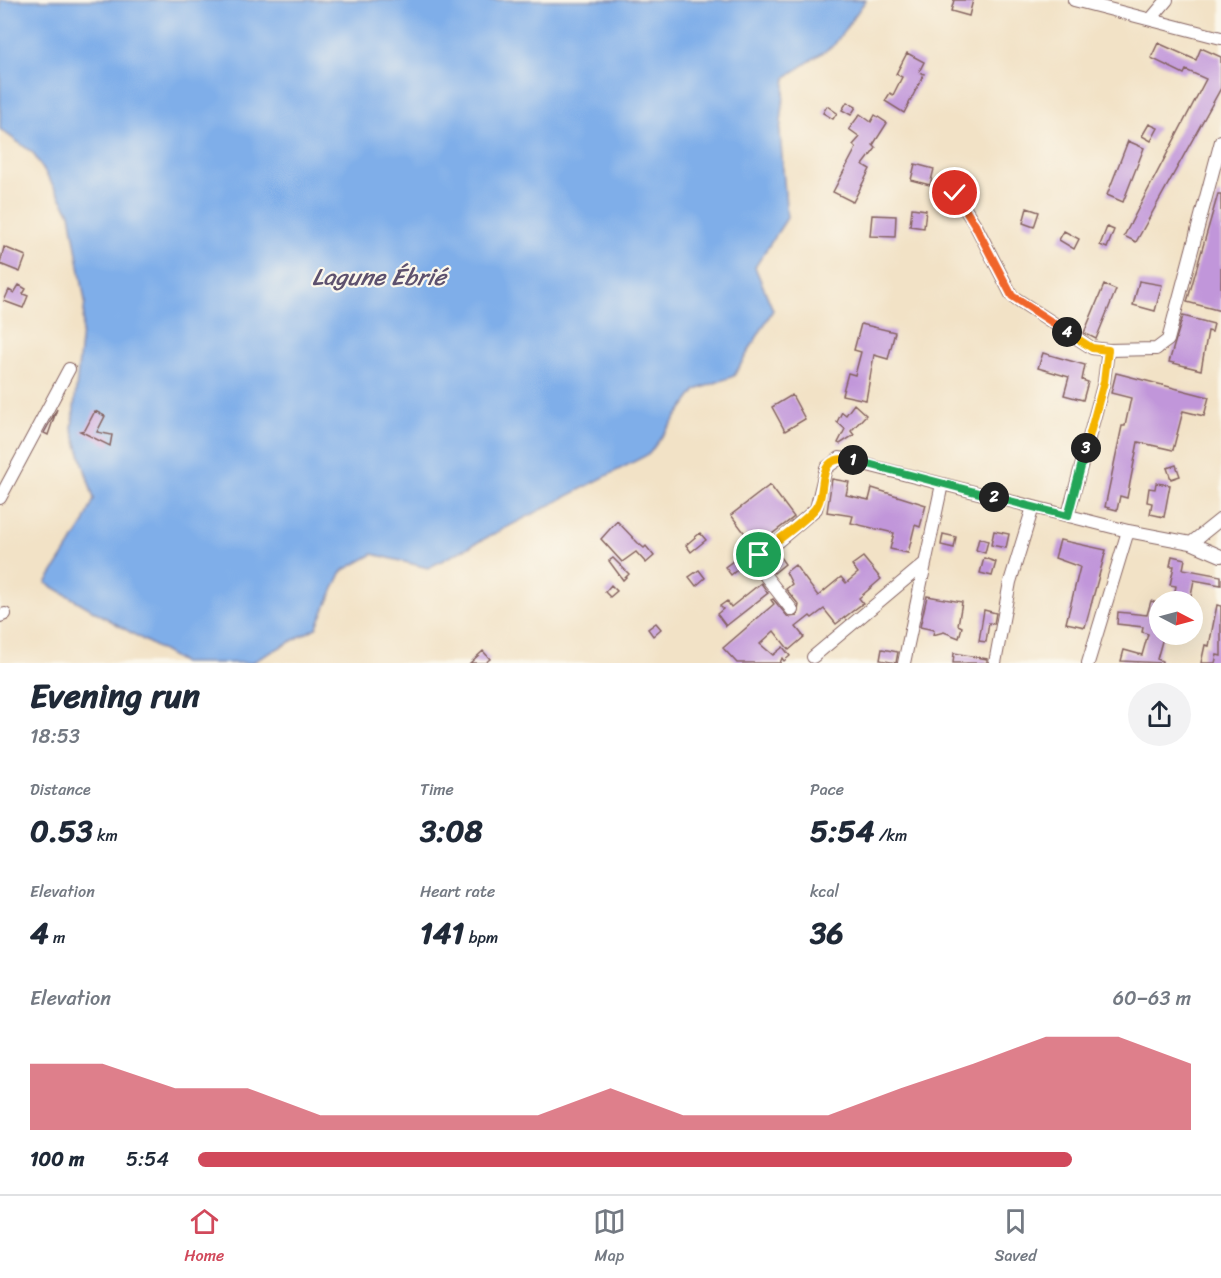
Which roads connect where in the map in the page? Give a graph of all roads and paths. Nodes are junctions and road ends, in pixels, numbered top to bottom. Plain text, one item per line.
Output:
1 (1074, 0) edge
2 (1167, 0) edge
3 (1150, 19) junction
4 (1221, 38) edge
5 (1221, 141) edge
6 (1221, 180) edge
7 (1209, 185) junction
8 (955, 193) dead end
9 (1108, 350) junction
10 (69, 369) dead end
11 (942, 484) junction
12 (0, 498) edge
13 (1033, 507) junction
14 (1068, 516) junction
15 (1221, 519) edge
16 (1128, 531) junction
17 (1191, 543) junction
18 (1221, 556) edge
19 (925, 563) junction
20 (792, 610) dead end
21 (813, 657) dead end
22 (904, 663) edge
23 (995, 663) edge
24 (1088, 663) edge

1 - 3 street
2 - 3 street
3 - 4 street
5 - 7 street
6 - 7 street
7 - 9 street
8 - 9 street
9 - 14 street
10 - 12 street
11 - 13 street
11 - 19 street
11 - 20 street
13 - 14 street
13 - 23 street
14 - 16 street
15 - 17 street
16 - 17 street
16 - 24 street
17 - 18 street
19 - 21 street
19 - 22 street

